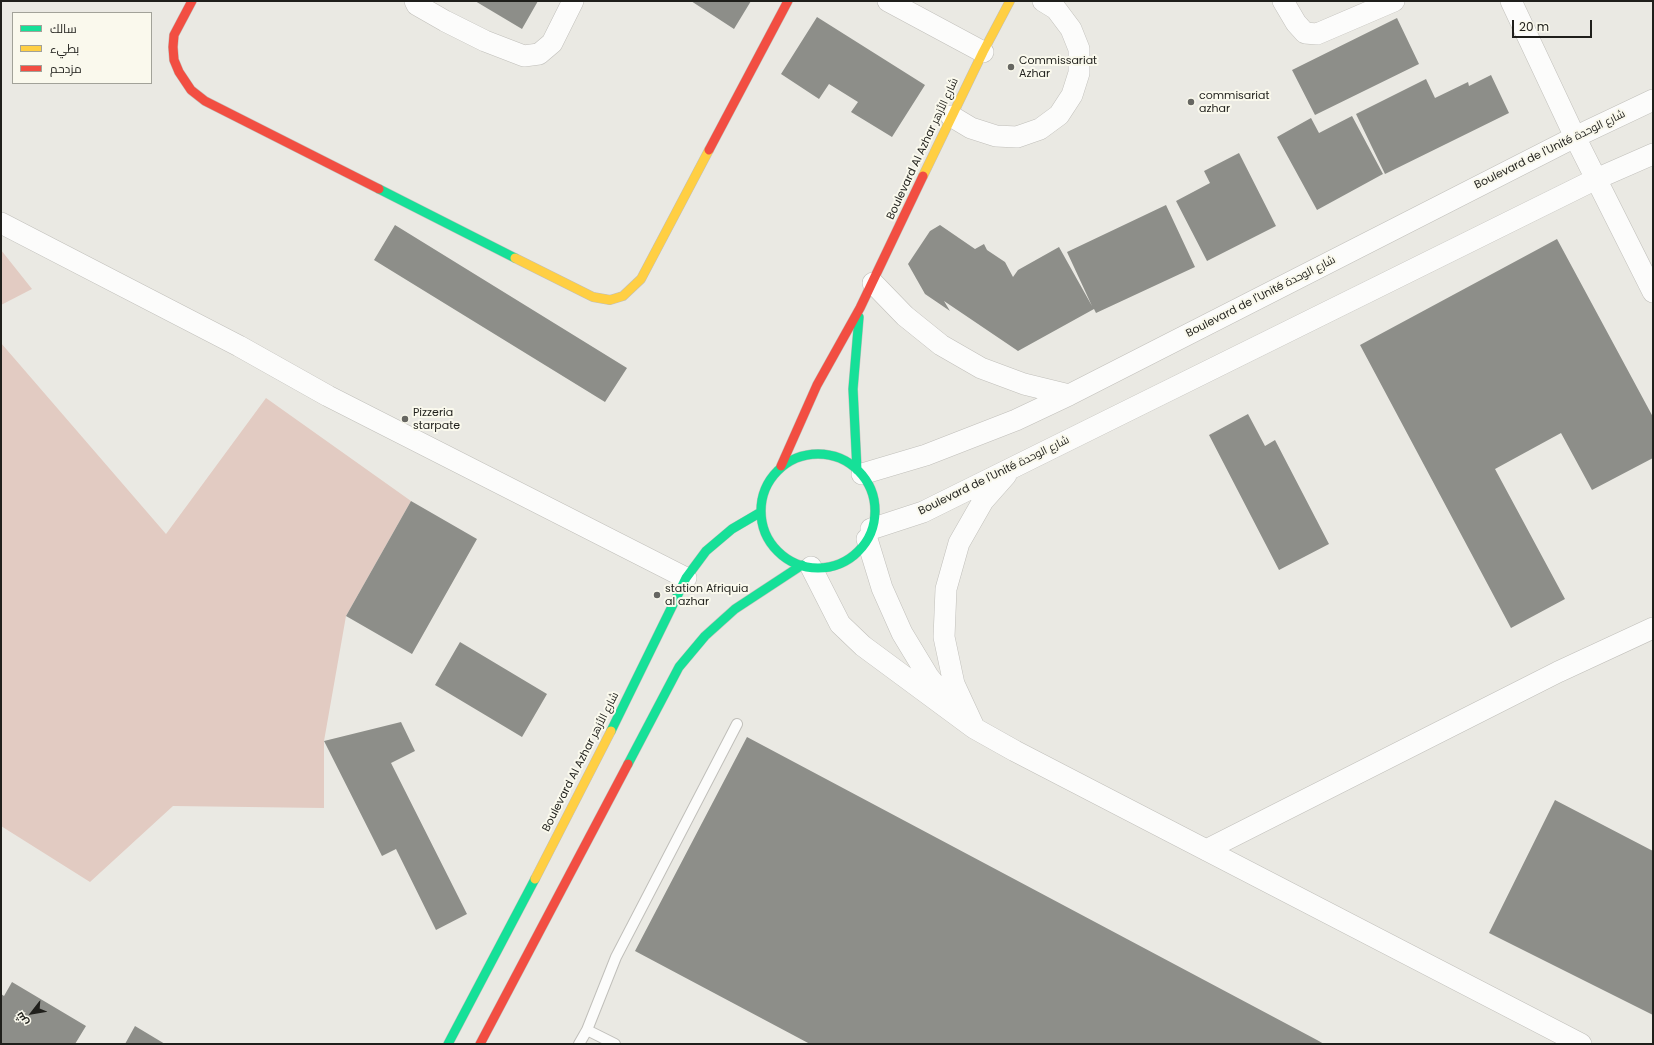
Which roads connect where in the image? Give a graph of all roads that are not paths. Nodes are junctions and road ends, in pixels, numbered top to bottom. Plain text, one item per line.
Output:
1 (192, 1) edge
2 (415, 1) edge
3 (573, 1) edge
4 (788, 1) edge
5 (888, 1) edge
6 (1010, 1) edge
7 (1043, 1) edge
8 (1283, 1) edge
9 (1394, 1) edge
10 (1511, 1) edge
11 (983, 52) junction
12 (1653, 100) edge
13 (951, 116) junction
14 (1576, 137) junction
15 (1653, 154) edge
16 (1596, 179) junction
17 (1, 223) edge
18 (873, 283) junction
19 (1653, 292) edge
20 (860, 308) junction
21 (1069, 395) junction
22 (781, 466) junction
23 (1015, 466) junction
24 (860, 472) junction
25 (761, 512) junction
26 (869, 534) junction
27 (806, 566) junction
28 (686, 578) junction
29 (1653, 628) edge
30 (966, 722) junction
31 (737, 724) dead end
32 (1206, 850) junction
33 (587, 1030) junction
34 (448, 1044) edge
35 (480, 1044) edge
36 (579, 1044) edge
37 (616, 1044) edge
38 (1581, 1044) edge

1 - 4 main road
2 - 3 street
5 - 11 street
6 - 11 main road, Boulevard Al Azhar شارع الأزهر
7 - 13 street
8 - 9 street
10 - 14 street
11 - 13 main road, Boulevard Al Azhar شارع الأزهر
12 - 14 street, Boulevard de l'Unité شارع الوحدة
13 - 18 main road, Boulevard Al Azhar شارع الأزهر
14 - 16 street
14 - 21 street, Boulevard de l'Unité شارع الوحدة
15 - 16 street, Boulevard de l'Unité شارع الوحدة
16 - 19 street
16 - 23 street, Boulevard de l'Unité شارع الوحدة
17 - 28 street
18 - 20 main road, Boulevard Al Azhar شارع الأزهر
18 - 21 street
20 - 22 main road, Boulevard Al Azhar شارع الأزهر
20 - 24 main road, Boulevard Al Azhar شارع الأزهر
21 - 24 street, Boulevard de l'Unité شارع الوحدة
22 - 24 main road
22 - 25 main road
23 - 26 street, Boulevard de l'Unité شارع الوحدة
23 - 30 street
24 - 26 main road
25 - 27 main road
25 - 28 main road, Boulevard Al Azhar شارع الأزهر
26 - 27 main road
26 - 30 street
27 - 30 street
27 - 35 main road
28 - 34 main road, Boulevard Al Azhar شارع الأزهر
29 - 32 street
30 - 32 street
31 - 33 lane
32 - 38 street
33 - 36 lane
33 - 37 lane

